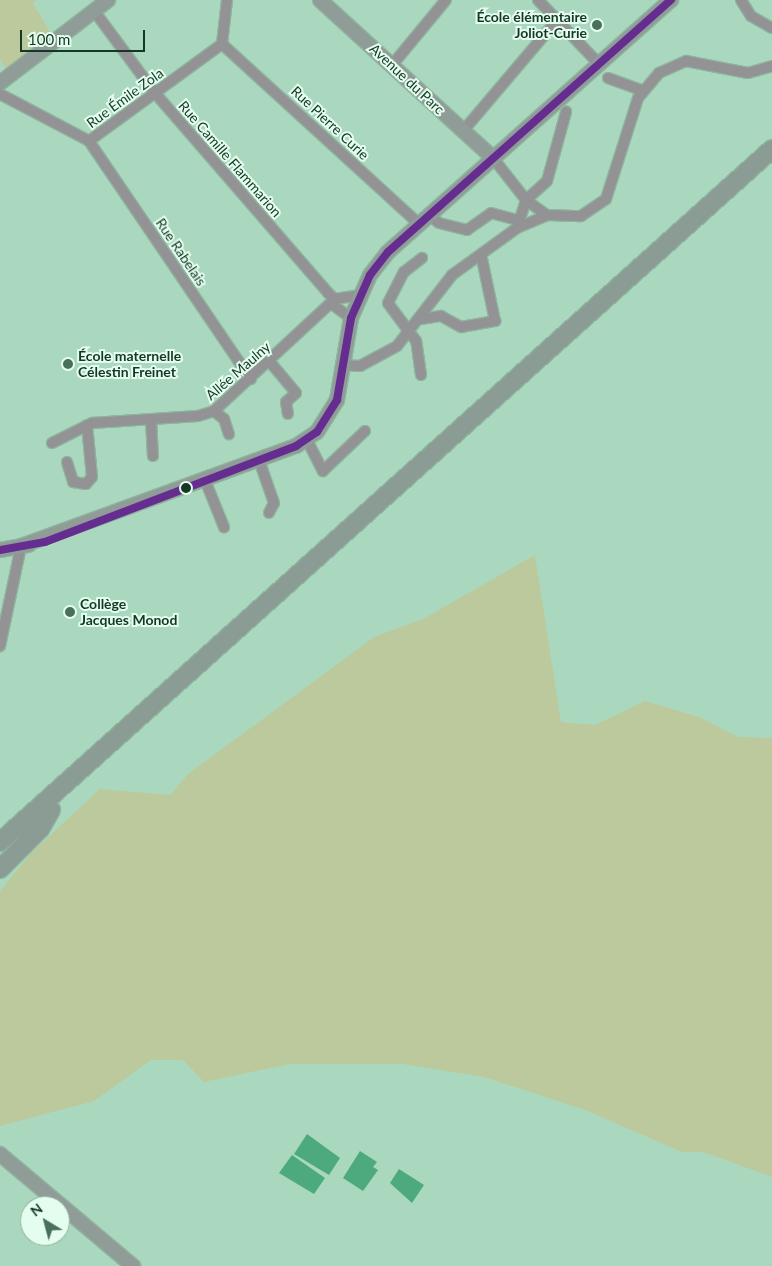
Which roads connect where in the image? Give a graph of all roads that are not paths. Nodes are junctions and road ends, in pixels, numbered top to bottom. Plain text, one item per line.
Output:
1 (108, 0) edge
2 (227, 0) edge
3 (320, 0) edge
4 (446, 0) edge
5 (538, 0) edge
6 (671, 0) edge
7 (741, 0) edge
8 (95, 12) junction
9 (557, 20) junction
10 (772, 28) edge
11 (222, 44) junction
12 (598, 63) junction
13 (392, 64) junction
14 (772, 66) edge
15 (608, 78) dead end
16 (0, 83) edge
17 (641, 90) junction
18 (155, 93) junction
19 (0, 94) edge
20 (566, 112) dead end
21 (463, 131) junction
22 (89, 141) junction
23 (772, 149) edge
24 (492, 158) junction
25 (772, 163) edge
26 (526, 200) junction
27 (547, 215) junction
28 (429, 220) junction
29 (518, 224) junction
30 (481, 254) junction
31 (422, 258) dead end
32 (360, 295) junction
33 (334, 302) junction
34 (351, 318) junction
35 (421, 319) junction
36 (408, 336) junction
37 (270, 362) junction
38 (341, 365) junction
39 (421, 375) dead end
40 (251, 379) junction
41 (214, 411) junction
42 (288, 414) dead end
43 (151, 419) junction
44 (87, 425) junction
45 (365, 431) dead end
46 (229, 434) dead end
47 (307, 440) junction
48 (52, 443) dead end
49 (153, 456) dead end
50 (259, 460) junction
51 (67, 462) dead end
52 (205, 480) junction
53 (269, 514) dead end
54 (224, 527) dead end
55 (21, 546) junction
56 (0, 550) edge
57 (0, 646) edge
58 (48, 806) junction
59 (0, 832) edge
60 (0, 842) edge
61 (0, 855) edge
62 (0, 869) edge
63 (0, 1154) edge
64 (133, 1266) edge

1 - 8 street
2 - 11 street
3 - 13 street, Avenue du Parc
4 - 13 street
5 - 9 street
6 - 12 street
7 - 10 street
8 - 16 street
8 - 18 street, Rue Camille Flammarion
9 - 12 street
9 - 21 street
11 - 18 street, Rue Émile Zola
11 - 28 street, Rue Pierre Curie
12 - 24 street
13 - 21 street, Avenue du Parc
14 - 17 street
15 - 17 street
17 - 27 street
18 - 22 street, Rue Émile Zola
18 - 33 street, Rue Camille Flammarion
19 - 22 street, Rue Émile Zola
20 - 26 street
21 - 24 street, Avenue du Parc
22 - 40 street, Rue Rabelais
23 - 58 highway
24 - 26 street
24 - 28 street
25 - 58 highway
26 - 27 street
26 - 29 street
27 - 29 street
28 - 29 street
28 - 32 street
29 - 30 street
30 - 35 street
30 - 35 street
31 - 36 street
32 - 33 street
32 - 34 street
33 - 34 street, Rue Camille Flammarion
33 - 37 street, Allée Maulny
34 - 38 street
35 - 36 street
36 - 38 street
36 - 39 street
37 - 40 street, Allée Maulny
37 - 42 street
38 - 47 street
40 - 41 street, Allée Maulny
41 - 43 street, Allée Maulny
41 - 46 street
43 - 44 street, Allée Maulny
43 - 49 street
44 - 48 street, Allée Maulny
44 - 51 street
45 - 47 street
47 - 50 street
50 - 52 street
50 - 53 street
52 - 54 street
52 - 55 street
55 - 56 street
55 - 57 street
58 - 59 highway
58 - 60 highway
58 - 61 highway
58 - 62 highway
63 - 64 street

